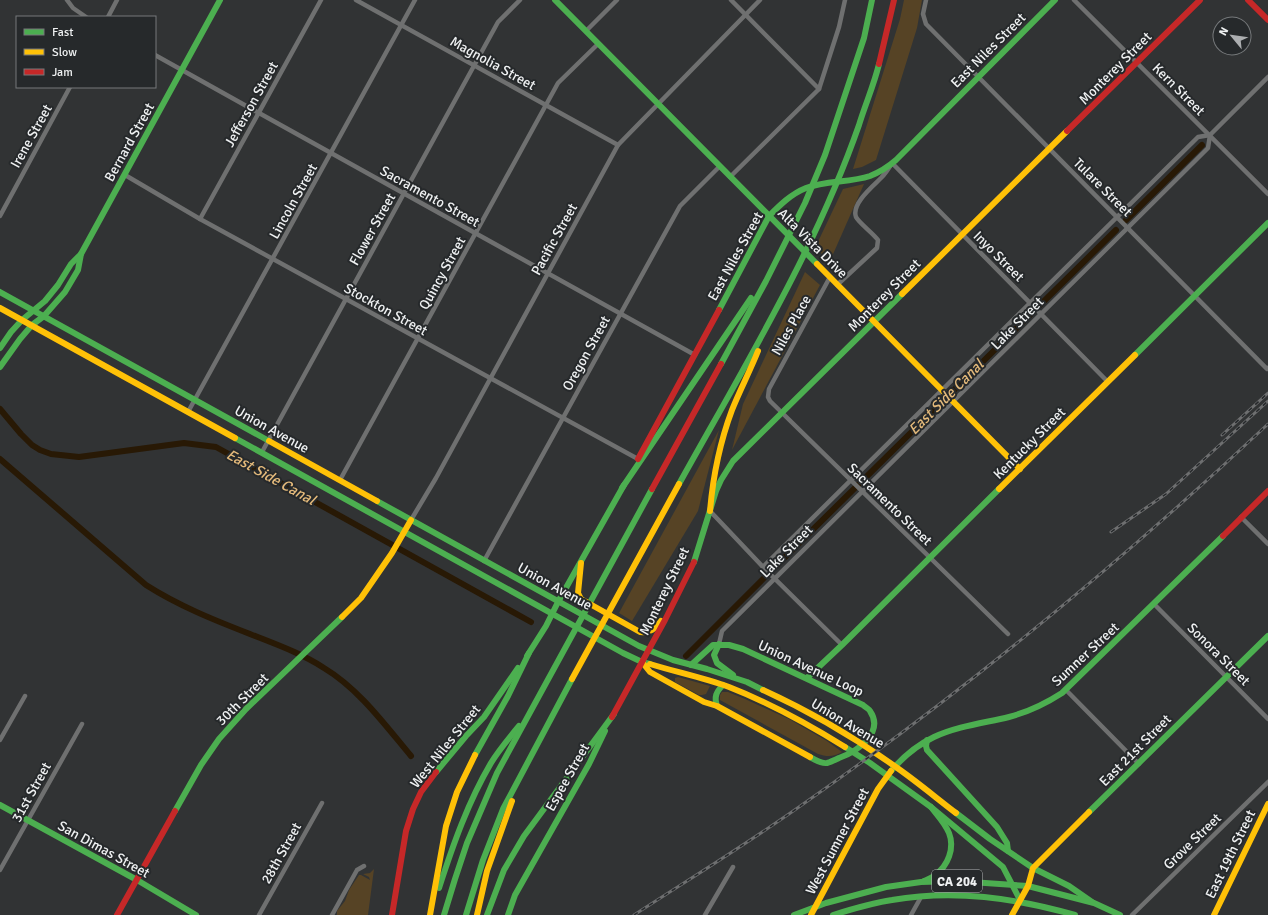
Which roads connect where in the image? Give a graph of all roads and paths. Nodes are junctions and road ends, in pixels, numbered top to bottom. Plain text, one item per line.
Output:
1 (67, 0) edge
2 (117, 0) edge
3 (220, 0) edge
4 (321, 0) edge
5 (356, 0) edge
6 (415, 0) edge
7 (520, 0) edge
8 (555, 0) edge
9 (617, 0) edge
10 (731, 0) edge
11 (760, 0) edge
12 (845, 0) edge
13 (872, 0) edge
14 (894, 0) edge
15 (926, 0) edge
16 (1055, 0) edge
17 (1074, 0) edge
18 (1200, 0) edge
19 (1248, 0) edge
20 (746, 14) junction
21 (85, 16) edge
22 (109, 16) edge
23 (1268, 20) edge
24 (402, 25) junction
25 (586, 31) junction
26 (598, 44) junction
27 (156, 56) edge
28 (1137, 62) junction
29 (474, 65) junction
30 (182, 69) junction
31 (978, 76) junction
32 (1268, 77) edge
33 (69, 88) edge
34 (819, 89) junction
35 (658, 104) junction
36 (546, 105) junction
37 (259, 114) junction
38 (1210, 135) junction
39 (618, 145) junction
40 (1050, 148) junction
41 (331, 154) junction
42 (892, 163) junction
43 (720, 166) junction
44 (125, 175) junction
45 (730, 177) junction
46 (403, 194) junction
47 (1268, 194) edge
48 (0, 216) edge
49 (769, 216) junction
50 (1117, 217) junction
51 (200, 219) junction
52 (1268, 223) edge
53 (1128, 228) junction
54 (476, 234) junction
55 (962, 234) junction
56 (82, 254) junction
57 (273, 259) junction
58 (548, 274) junction
59 (830, 277) junction
60 (766, 281) junction
61 (837, 285) junction
62 (0, 292) edge
63 (1195, 296) junction
64 (345, 299) junction
65 (1030, 303) junction
66 (0, 308) edge
67 (776, 309) junction
68 (34, 310) junction
69 (620, 314) junction
70 (1041, 314) junction
71 (44, 316) junction
72 (22, 320) junction
73 (874, 322) junction
74 (32, 325) junction
75 (418, 339) junction
76 (0, 348) edge
77 (695, 355) junction
78 (0, 367) edge
79 (1268, 368) edge
80 (490, 379) junction
81 (1108, 382) junction
82 (771, 384) joint
83 (942, 391) junction
84 (195, 400) junction
85 (953, 402) junction
86 (188, 412) junction
87 (782, 413) junction
88 (563, 418) junction
89 (268, 440) junction
90 (262, 452) junction
91 (638, 459) junction
92 (1020, 469) junction
93 (340, 480) junction
94 (851, 481) junction
95 (622, 488) junction
96 (861, 491) junction
97 (1268, 491) edge
98 (710, 511) junction
99 (1241, 517) junction
100 (411, 520) junction
101 (404, 531) junction
102 (1268, 544) edge
103 (930, 558) junction
104 (484, 561) junction
105 (581, 561) junction
106 (763, 567) junction
107 (774, 578) junction
108 (1154, 604) junction
109 (555, 608) junction
110 (671, 608) junction
111 (1008, 634) dead end
112 (1268, 636) edge
113 (719, 644) junction
114 (842, 645) junction
115 (648, 651) junction
116 (529, 653) junction
117 (642, 662) junction
118 (690, 665) junction
119 (1226, 677) junction
120 (806, 678) junction
121 (738, 679) junction
122 (723, 685) junction
123 (1066, 690) junction
124 (25, 696) dead end
125 (717, 706) junction
126 (614, 714) junction
127 (528, 716) junction
128 (1268, 719) edge
129 (82, 724) dead end
130 (0, 740) edge
131 (927, 740) junction
132 (1139, 764) junction
133 (523, 773) junction
134 (885, 778) joint
135 (1268, 782) edge
136 (322, 803) dead end
137 (1268, 804) edge
138 (0, 805) edge
139 (931, 807) junction
140 (28, 820) junction
141 (1008, 851) junction
142 (364, 866) dead end
143 (733, 867) dead end
144 (1034, 868) junction
145 (0, 870) edge
146 (137, 880) junction
147 (921, 882) junction
148 (1013, 885) junction
149 (1028, 886) junction
150 (921, 896) junction
151 (1020, 900) junction
152 (1094, 903) junction
153 (816, 906) junction
154 (117, 915) edge
155 (196, 915) edge
156 (259, 915) edge
157 (332, 915) edge
158 (392, 915) edge
159 (430, 915) edge
160 (444, 915) edge
161 (466, 915) edge
162 (478, 915) edge
163 (487, 915) edge
164 (508, 915) edge
165 (705, 915) edge
166 (794, 915) edge
167 (811, 915) edge
168 (833, 915) edge
169 (911, 915) edge
170 (1012, 915) edge
171 (1075, 915) edge
172 (1120, 915) edge
173 (1132, 915) edge
174 (1214, 915) edge

1 - 21 street
2 - 22 street
3 - 30 main road, Bernard Street
4 - 37 street, Jefferson Street
5 - 24 street, Magnolia Street
6 - 24 street, Lincoln Street
7 - 29 street, Flower Street
8 - 25 main road, Alta Vista Drive
9 - 25 street
10 - 20 street
11 - 20 street, Pacific Street
12 - 34 street
13 - 60 main road
14 - 67 main road
15 - 31 street, Tulare Street
16 - 31 main road, East Niles Street
17 - 28 street, Kern Street
18 - 28 main road, Monterey Street
19 - 23 main road
20 - 34 street
20 - 35 street, Pacific Street
24 - 29 street, Magnolia Street
24 - 41 street, Lincoln Street
25 - 26 main road, Alta Vista Drive
26 - 35 main road, Alta Vista Drive
26 - 36 street, Quincy Street
27 - 30 street, Sacramento Street
28 - 38 street, Kern Street
28 - 40 main road, Monterey Street
29 - 36 street, Magnolia Street
29 - 46 street, Flower Street
30 - 37 street, Sacramento Street
30 - 44 main road, Bernard Street
31 - 40 street, Tulare Street
31 - 42 main road, East Niles Street
32 - 38 street, Lake Street
33 - 48 street, Irene Street
34 - 45 street
35 - 39 street, Pacific Street
35 - 43 main road, Alta Vista Drive
36 - 39 street, Magnolia Street
36 - 54 street, Quincy Street
37 - 41 street, Sacramento Street
37 - 51 street, Jefferson Street
38 - 47 street, Kern Street
38 - 50 street, Lake Street
38 - 53 street, Lake Street
39 - 58 street, Pacific Street
40 - 50 street, Tulare Street
40 - 55 main road, Monterey Street
41 - 46 street, Sacramento Street
41 - 57 street, Lincoln Street
42 - 49 main road, East Niles Street
42 - 55 street, Inyo Street
42 - 61 street
43 - 45 main road, Alta Vista Drive
43 - 69 street, Oregon Street
44 - 51 street, Stockton Street
44 - 56 main road, Bernard Street
45 - 49 main road, Alta Vista Drive
46 - 54 street, Sacramento Street
46 - 64 street, Flower Street
49 - 59 main road, Alta Vista Drive
49 - 77 main road, East Niles Street
50 - 53 street, Tulare Street
50 - 65 street, Lake Street
51 - 57 street, Stockton Street
52 - 63 main road, Kentucky Street
53 - 63 street, Tulare Street
53 - 70 street, Lake Street
54 - 58 street, Sacramento Street
54 - 75 street, Quincy Street
55 - 65 street, Inyo Street
55 - 73 main road, Monterey Street
56 - 68 main road, Bernard Street
56 - 71 main road, Bernard Street
57 - 64 street, Stockton Street
57 - 84 street, Lincoln Street
58 - 69 street, Sacramento Street
58 - 80 street, Pacific Street
59 - 61 main road, Alta Vista Drive
59 - 82 street, Niles Place
60 - 95 main road
60 - 127 main road
61 - 73 main road, Alta Vista Drive
62 - 68 main road, Union Avenue
63 - 79 street, Tulare Street
63 - 81 main road, Kentucky Street
64 - 75 street, Stockton Street
64 - 89 street, Flower Street
65 - 70 street, Inyo Street
65 - 83 street, Lake Street
66 - 72 main road, Union Avenue
67 - 98 main road
67 - 133 main road
68 - 71 main road, Union Avenue
68 - 72 main road, Bernard Street
69 - 77 street, Sacramento Street
69 - 88 street, Oregon Street
70 - 81 street, Inyo Street
70 - 85 street, Lake Street
71 - 74 main road, Bernard Street
71 - 84 main road, Union Avenue
72 - 74 main road, Union Avenue
72 - 76 main road, Bernard Street
73 - 83 main road, Alta Vista Drive
73 - 87 main road, Monterey Street
74 - 78 main road, Bernard Street
74 - 86 main road, Union Avenue
75 - 80 street, Stockton Street
75 - 93 street, Quincy Street
77 - 91 main road, East Niles Street
80 - 88 street, Stockton Street
80 - 100 street, Pacific Street
81 - 92 main road, Kentucky Street
82 - 87 street, Sacramento Street
83 - 85 main road, Alta Vista Drive
83 - 94 street, Lake Street
84 - 86 street, Lincoln Street
84 - 89 main road, Union Avenue
85 - 92 main road, Alta Vista Drive
85 - 96 street, Lake Street
86 - 90 main road, Union Avenue
87 - 94 street, Sacramento Street
87 - 98 main road, Monterey Street
88 - 91 street, Stockton Street
88 - 104 street, Oregon Street
89 - 90 street, Flower Street
89 - 93 main road, Union Avenue
90 - 101 main road, Union Avenue
91 - 95 main road, East Niles Street
92 - 103 main road, Kentucky Street
93 - 100 main road, Union Avenue
94 - 96 street, Sacramento Street
94 - 106 street, Lake Street
95 - 105 main road, East Niles Street
96 - 103 street, Sacramento Street
96 - 107 street, Lake Street
97 - 99 main road, Sumner Street
98 - 106 street
98 - 110 main road, Monterey Street
99 - 102 street
99 - 108 main road, Sumner Street
100 - 101 main road, 30th Street
100 - 104 main road, Union Avenue
101 - 109 main road, Union Avenue
101 - 146 main road, 30th Street
103 - 111 street, Sacramento Street
103 - 114 main road, Kentucky Street
104 - 109 main road, Union Avenue
105 - 109 main road, East Niles Street
105 - 110 main road
106 - 107 street
107 - 113 street, Lake Street
107 - 114 street
108 - 119 street, Sonora Street
108 - 123 main road, Sumner Street
109 - 115 main road, Union Avenue
109 - 116 main road, West Niles Street
109 - 117 main road, Union Avenue
110 - 115 main road, Monterey Street
112 - 119 main road, East 21st Street
113 - 118 main road
113 - 120 main road, Union Avenue Loop
113 - 121 main road
114 - 120 main road, Kentucky Street
115 - 117 main road, Espee Street
115 - 118 main road, Union Avenue
116 - 158 main road, West Niles Street
116 - 159 main road
117 - 122 main road, Union Avenue
117 - 125 main road, Union Avenue
117 - 126 main road, Espee Street
118 - 121 main road, Union Avenue
119 - 128 street, Sonora Street
119 - 132 main road, East 21st Street
120 - 125 main road, Union Avenue Loop
121 - 141 main road, Union Avenue
122 - 125 main road
122 - 139 main road, Union Avenue
123 - 131 main road, Sumner Street
123 - 132 street
124 - 130 street
126 - 163 main road
126 - 164 main road, Espee Street
127 - 159 main road
127 - 160 main road
129 - 140 street, 31st Street
131 - 134 main road, Sumner Street
131 - 141 main road
132 - 144 main road, East 21st Street
133 - 161 main road
133 - 162 main road
134 - 153 main road, West Sumner Street
135 - 173 street, Grove Street
136 - 156 street, 28th Street
137 - 174 main road, East 19th Street
138 - 140 main road, San Dimas Street
139 - 147 main road
139 - 148 main road, Union Avenue
140 - 145 street, 31st Street
140 - 146 main road, San Dimas Street
141 - 144 main road, Union Avenue
142 - 157 street
143 - 165 street
144 - 149 main road, East 21st Street
144 - 152 main road, Union Avenue
146 - 154 main road, 30th Street
146 - 155 main road, San Dimas Street
147 - 148 main road, CA 204
147 - 153 main road, CA 204
148 - 149 main road, CA 204
148 - 151 main road, Union Avenue
149 - 151 main road, East 21st Street
149 - 152 main road, CA 204
150 - 151 main road, CA 204
150 - 168 main road, CA 204
150 - 169 street
151 - 170 main road, East 21st Street
151 - 171 main road, CA 204
152 - 172 main road, CA 204
153 - 166 main road, CA 204
153 - 167 main road, West Sumner Street

